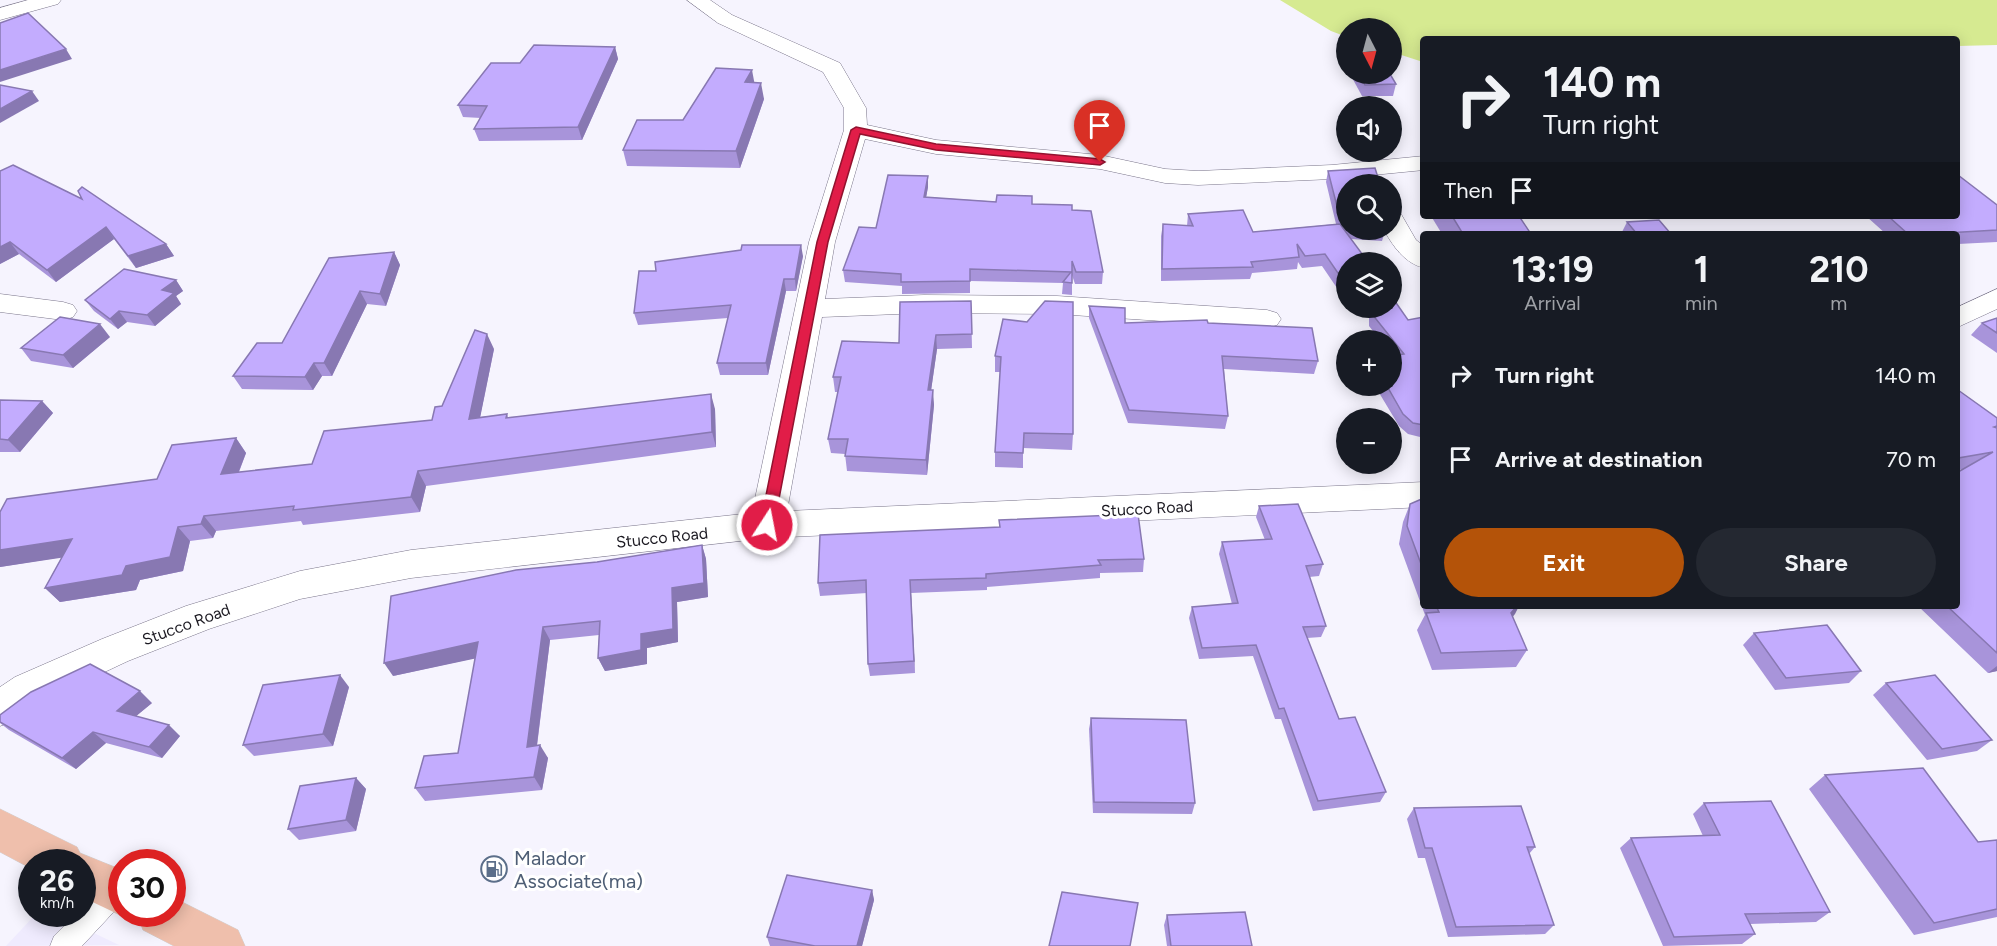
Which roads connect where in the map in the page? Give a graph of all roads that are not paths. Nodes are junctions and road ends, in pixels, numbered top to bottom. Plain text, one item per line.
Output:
1 (51, 0) edge
2 (697, 0) edge
3 (0, 14) edge
4 (856, 130) junction
5 (1420, 163) edge
6 (1402, 238) edge
7 (1420, 257) edge
8 (1997, 298) edge
9 (0, 303) edge
10 (809, 309) junction
11 (63, 311) dead end
12 (1960, 317) edge
13 (1267, 319) dead end
14 (1420, 494) edge
15 (767, 525) junction
16 (0, 709) edge
17 (0, 829) edge
18 (38, 849) edge
19 (106, 886) edge
20 (185, 927) edge
21 (64, 946) edge
22 (222, 946) edge

1 - 3 street
2 - 4 street
4 - 5 street
4 - 10 street
6 - 7 street
8 - 12 street
9 - 11 street
10 - 13 street
10 - 15 street
14 - 15 street, Stucco Road
15 - 16 street, Stucco Road
17 - 18 main road
19 - 21 lane
20 - 22 main road

